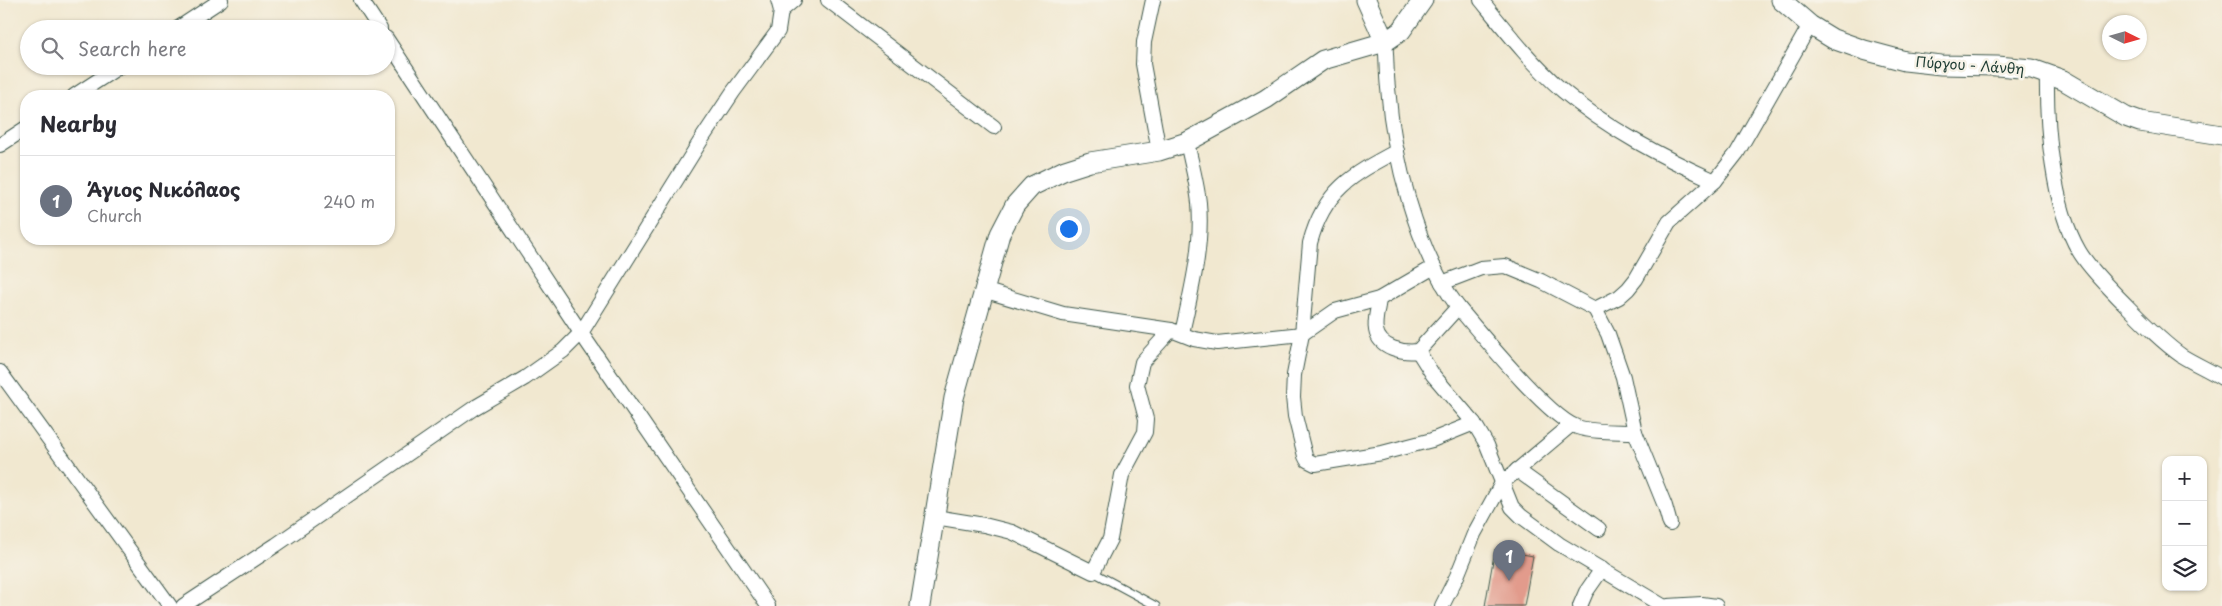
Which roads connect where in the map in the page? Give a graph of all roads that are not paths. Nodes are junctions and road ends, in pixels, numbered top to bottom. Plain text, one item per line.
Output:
1 (221, 0) edge
2 (361, 0) edge
3 (794, 0) edge
4 (828, 0) edge
5 (1153, 0) edge
6 (1366, 0) edge
7 (1423, 0) edge
8 (1481, 0) edge
9 (1781, 0) edge
10 (780, 5) edge
11 (191, 20) edge
12 (374, 20) edge
13 (1810, 25) junction
14 (1385, 42) junction
15 (395, 52) edge
16 (2047, 73) junction
17 (106, 75) edge
18 (83, 90) edge
19 (994, 127) dead end
20 (20, 132) edge
21 (2222, 134) edge
22 (1187, 142) junction
23 (0, 145) edge
24 (1159, 150) junction
25 (1397, 151) junction
26 (1715, 181) junction
27 (1434, 267) junction
28 (1442, 283) junction
29 (983, 290) junction
30 (1379, 299) junction
31 (1458, 307) junction
32 (1595, 309) junction
33 (1177, 332) junction
34 (581, 333) junction
35 (1302, 334) junction
36 (1418, 351) junction
37 (0, 372) edge
38 (2222, 378) edge
39 (1474, 423) junction
40 (1571, 425) junction
41 (1635, 432) junction
42 (1517, 470) junction
43 (1502, 483) junction
44 (935, 517) junction
45 (1670, 524) dead end
46 (1599, 529) dead end
47 (1602, 569) junction
48 (1093, 572) junction
49 (170, 606) edge
50 (182, 606) edge
51 (768, 606) edge
52 (920, 606) edge
53 (1156, 606) edge
54 (1443, 606) edge
55 (1580, 606) edge
56 (1663, 606) edge
57 (1668, 606) edge
58 (1716, 606) edge

1 - 11 street
2 - 12 street
3 - 10 street
4 - 19 street
5 - 24 street
6 - 14 street
7 - 14 street
8 - 26 street
9 - 13 street, Πύργου - Λάνθη
10 - 34 street
13 - 16 street, Πύργου - Λάνθη
13 - 26 street
14 - 22 street
14 - 25 street
15 - 34 street
16 - 21 street, Πύργου - Λάνθη
16 - 38 street
17 - 18 street
20 - 23 street
22 - 24 street
22 - 33 street
24 - 29 street
25 - 27 street
25 - 35 street
26 - 32 street
27 - 28 street
27 - 30 street
28 - 31 street
28 - 32 street
29 - 33 street
29 - 44 street
30 - 35 street
30 - 36 street
31 - 36 street
31 - 40 street
32 - 41 street
33 - 35 street
33 - 48 street
34 - 50 street
34 - 51 street
35 - 39 street
36 - 39 street
37 - 49 street
39 - 43 street
40 - 41 street
40 - 42 street
41 - 45 street
42 - 43 street
42 - 46 street
43 - 47 street
43 - 54 street
44 - 48 street
44 - 52 street
47 - 55 street
47 - 56 street
48 - 53 lane
57 - 58 street

